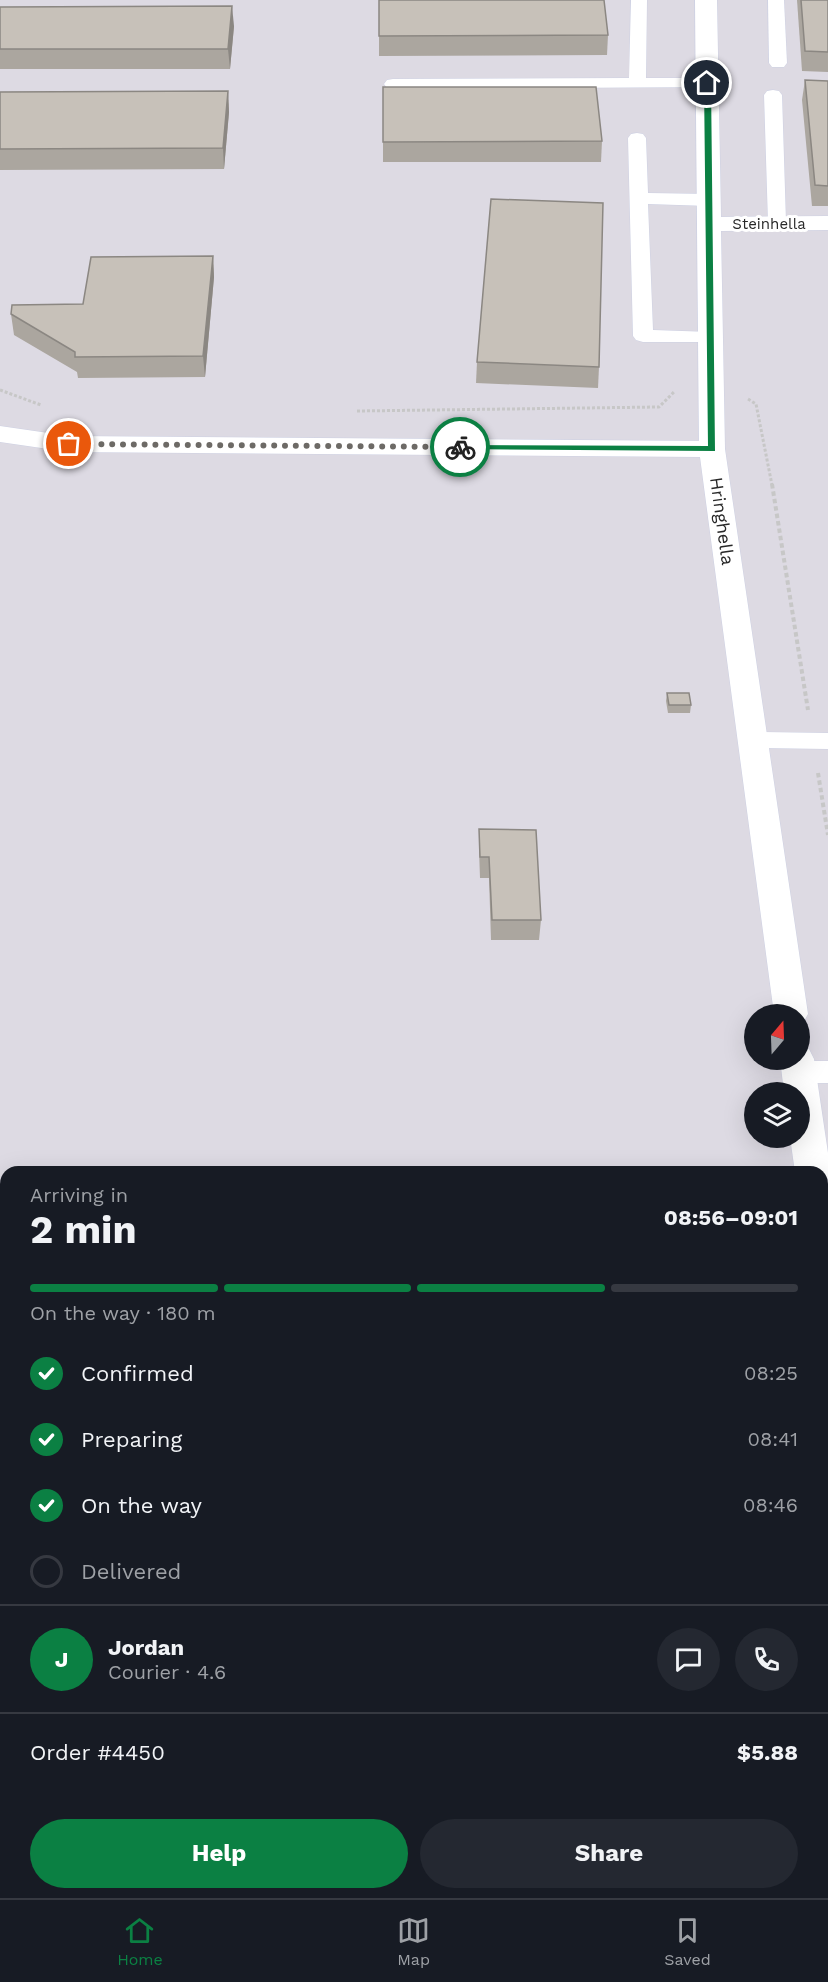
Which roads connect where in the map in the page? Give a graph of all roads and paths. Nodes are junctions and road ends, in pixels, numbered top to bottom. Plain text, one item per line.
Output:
1 (639, 0) edge
2 (706, 0) edge
3 (776, 0) edge
4 (778, 63) dead end
5 (637, 83) junction
6 (707, 83) junction
7 (393, 84) edge
8 (773, 95) dead end
9 (637, 138) dead end
10 (639, 198) junction
11 (709, 200) junction
12 (777, 223) junction
13 (828, 223) edge
14 (709, 224) junction
15 (711, 338) junction
16 (711, 387) junction
17 (0, 390) edge
18 (48, 408) dead end
19 (348, 412) dead end
20 (0, 434) edge
21 (765, 441) dead end
22 (712, 449) junction
23 (753, 740) junction
24 (820, 741) edge
25 (828, 836) edge
26 (790, 1004) edge
27 (808, 1070) edge
28 (813, 1166) edge

1 - 5 lane
2 - 6 street, Steinhella
3 - 4 lane
5 - 6 lane
5 - 7 lane
6 - 11 street, Steinhella
8 - 12 lane
9 - 10 lane
10 - 11 lane
10 - 15 lane
11 - 14 street, Steinhella
12 - 13 street, Steinhella
12 - 14 street, Steinhella
14 - 15 street, Steinhella
15 - 16 street, Steinhella
16 - 19 path
16 - 22 street, Steinhella
17 - 18 path
20 - 22 street
21 - 24 path
22 - 23 street, Hringhella
23 - 24 lane
23 - 26 street, Hringhella
24 - 25 path
27 - 28 street

